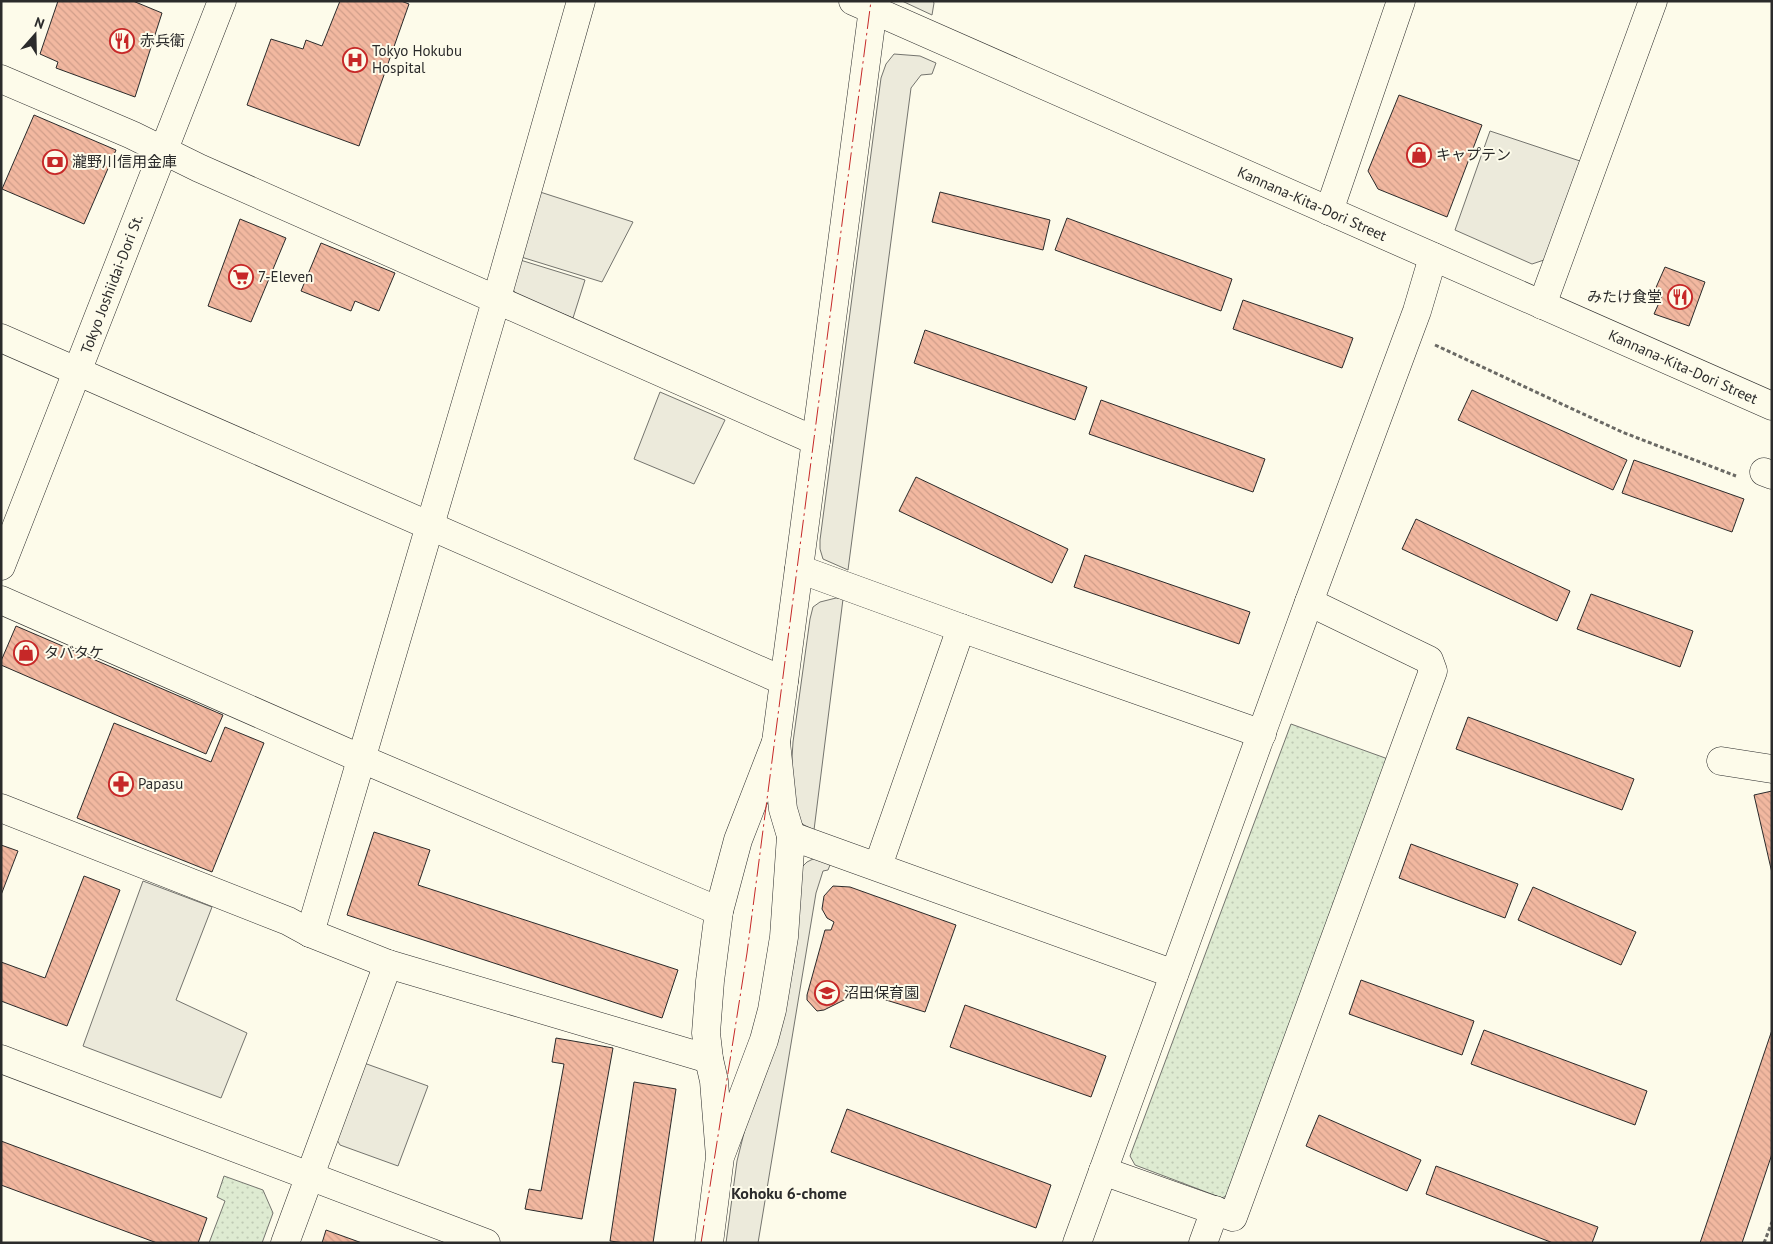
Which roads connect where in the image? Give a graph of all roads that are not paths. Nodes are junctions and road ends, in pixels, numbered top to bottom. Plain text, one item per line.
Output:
1 (222, 1) edge
2 (581, 1) edge
3 (1401, 1) edge
4 (1652, 1) edge
5 (866, 4) edge
6 (1, 79) edge
7 (164, 151) junction
8 (1328, 210) junction
9 (1434, 257) junction
10 (496, 301) junction
11 (1542, 305) junction
12 (1, 338) edge
13 (79, 371) junction
14 (1772, 406) edge
15 (816, 441) junction
16 (430, 525) junction
17 (1, 566) edge
18 (799, 568) junction
19 (1, 600) edge
20 (1309, 602) junction
21 (961, 628) junction
22 (784, 681) junction
23 (1262, 734) junction
24 (776, 742) junction
25 (362, 759) junction
26 (1721, 761) dead end
27 (1772, 769) edge
28 (1, 808) edge
29 (790, 836) junction
30 (878, 866) junction
31 (719, 911) junction
32 (310, 933) junction
33 (388, 964) junction
34 (1174, 974) junction
35 (1, 1059) edge
36 (709, 1059) junction
37 (720, 1157) junction
38 (1103, 1171) junction
39 (310, 1176) junction
40 (1214, 1210) junction
41 (285, 1243) edge
42 (486, 1243) edge
43 (708, 1243) edge
44 (1077, 1243) edge
45 (1203, 1243) edge

1 - 7 street, Tokyo Joshiidai-Dori St.
2 - 10 street
3 - 8 street
4 - 11 street
5 - 8 street, Kannana-Kita-Dori Street
5 - 15 street
6 - 7 street
7 - 10 street
7 - 13 street, Tokyo Joshiidai-Dori St.
8 - 9 street, Kannana-Kita-Dori Street
9 - 11 street, Kannana-Kita-Dori Street
9 - 20 street
10 - 15 street
10 - 16 street
11 - 14 street, Kannana-Kita-Dori Street
12 - 13 street
13 - 16 street
13 - 17 street, Tokyo Joshiidai-Dori St.
15 - 18 street
16 - 22 street
16 - 25 street
18 - 21 street
18 - 22 street
19 - 25 street
20 - 23 street
20 - 40 street
21 - 23 street
21 - 30 street
22 - 24 street
23 - 34 street
24 - 29 street
24 - 31 street
25 - 31 street
25 - 32 street
26 - 27 street
28 - 32 street
29 - 30 street
29 - 37 street
30 - 34 street
31 - 36 street
32 - 33 street
33 - 36 street
33 - 39 street
34 - 38 street
35 - 39 street
36 - 37 street
37 - 43 street
38 - 40 street
38 - 44 street
39 - 41 street
39 - 42 street
40 - 45 street

